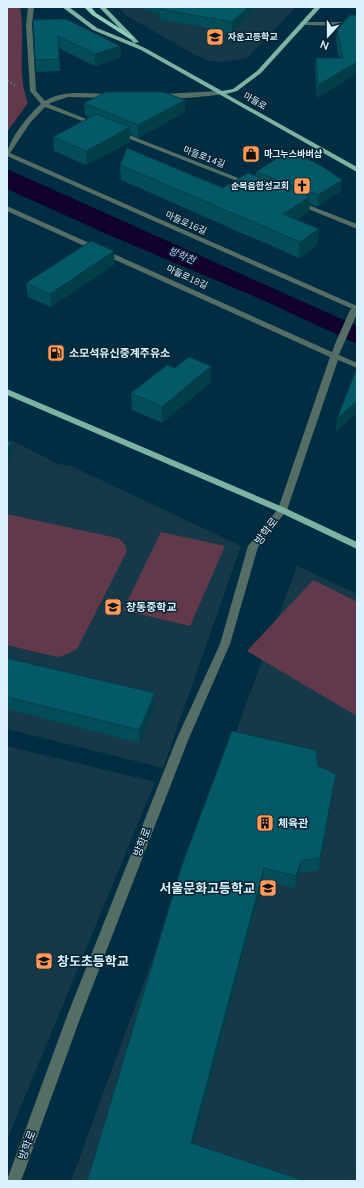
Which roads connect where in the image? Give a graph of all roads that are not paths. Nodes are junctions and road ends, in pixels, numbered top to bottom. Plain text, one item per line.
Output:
1 (31, 7) edge
2 (65, 7) edge
3 (87, 7) edge
4 (102, 7) edge
5 (318, 7) edge
6 (303, 23) junction
7 (357, 24) edge
8 (132, 38) junction
9 (142, 49) junction
10 (220, 92) junction
11 (114, 96) edge
12 (153, 96) edge
13 (44, 104) junction
14 (102, 126) edge
15 (109, 129) edge
16 (7, 154) edge
17 (357, 170) edge
18 (255, 186) edge
19 (292, 201) edge
20 (7, 208) edge
21 (357, 226) edge
22 (356, 309) edge
23 (337, 351) junction
24 (357, 366) edge
25 (7, 392) edge
26 (282, 510) junction
27 (357, 546) edge
28 (14, 1181) edge

1 - 13 street
2 - 9 main road, 마들로
3 - 8 highway
4 - 8 main road, 마들로
5 - 6 main road
6 - 7 street
6 - 10 main road
8 - 9 main road, 마들로
9 - 10 main road, 마들로
10 - 12 street
10 - 17 main road, 마들로
11 - 13 street
13 - 14 street
13 - 16 street
15 - 18 street, 마들로14길
16 - 22 street, 마들로16길
19 - 21 street
20 - 23 street, 마들로18길
22 - 23 street, 방학로, bridge
23 - 24 street, 마들로18길
23 - 26 street, 방학로
25 - 26 main road, 방학로
26 - 27 main road, 방학로
26 - 28 street, 방학로

